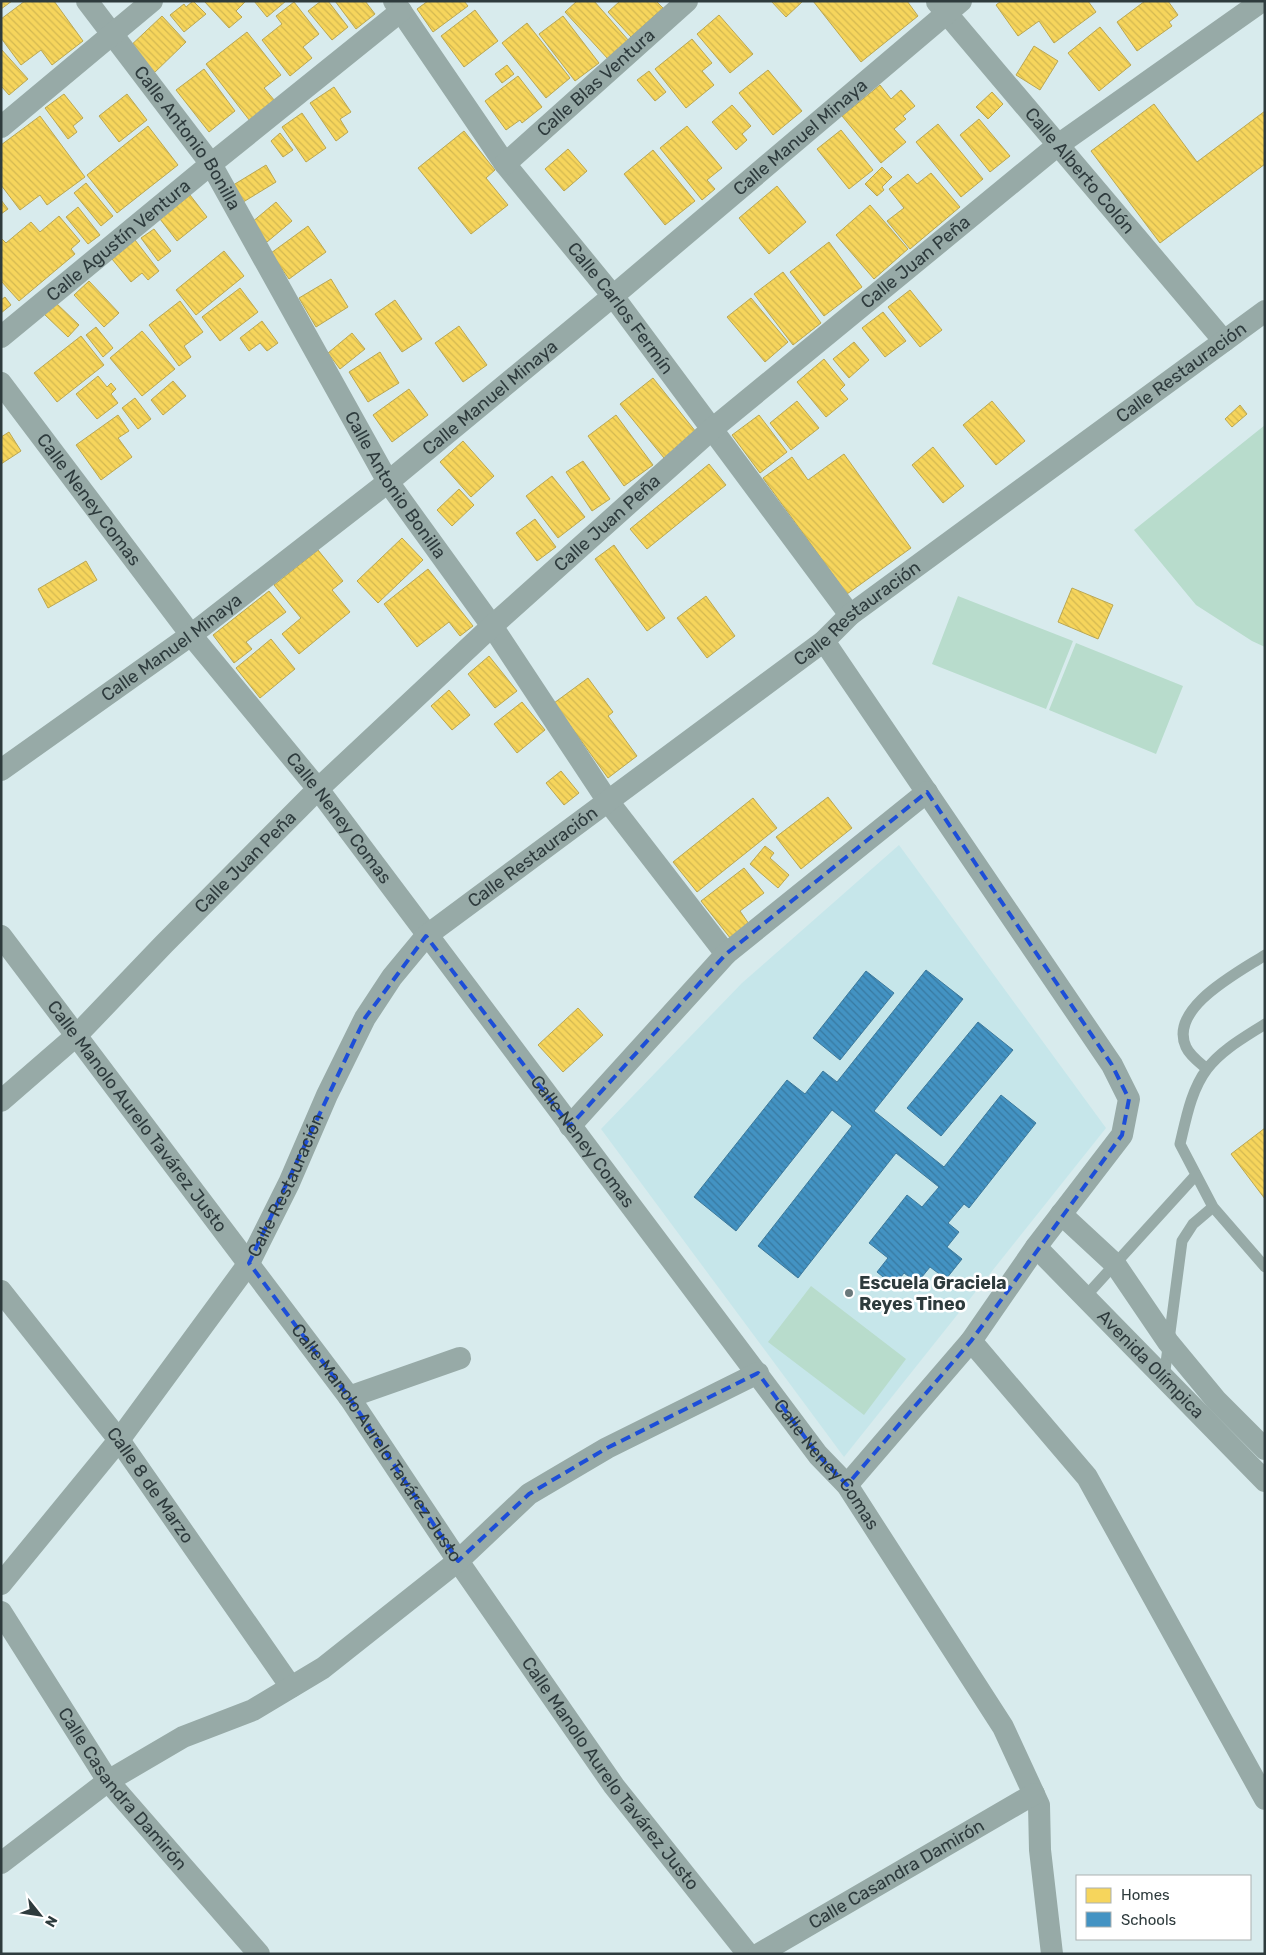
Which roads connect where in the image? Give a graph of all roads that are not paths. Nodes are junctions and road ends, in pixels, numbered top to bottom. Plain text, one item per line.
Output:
1 (86, 1) edge
2 (152, 1) edge
3 (688, 1) edge
4 (1262, 1) edge
5 (947, 5) edge
6 (397, 6) edge
7 (112, 36) junction
8 (1, 127) edge
9 (1058, 145) junction
10 (211, 164) junction
11 (505, 164) junction
12 (613, 296) junction
13 (1265, 311) edge
14 (1, 337) edge
15 (1224, 341) junction
16 (1, 383) edge
17 (711, 430) junction
18 (388, 482) junction
19 (850, 615) junction
20 (492, 626) junction
21 (191, 635) junction
22 (824, 641) junction
23 (1, 770) edge
24 (318, 790) junction
25 (927, 792) junction
26 (607, 800) junction
27 (1, 936) edge
28 (426, 936) junction
29 (726, 954) junction
30 (1265, 955) edge
31 (1265, 1024) edge
32 (77, 1035) junction
33 (1207, 1069) junction
34 (1, 1101) edge
35 (570, 1126) junction
36 (1195, 1176) junction
37 (1213, 1207) junction
38 (1061, 1214) junction
39 (1036, 1247) junction
40 (249, 1263) junction
41 (1115, 1264) junction
42 (1265, 1267) edge
43 (1, 1291) edge
44 (1085, 1297) junction
45 (970, 1341) junction
46 (1168, 1342) junction
47 (460, 1358) dead end
48 (758, 1373) junction
49 (1164, 1378) junction
50 (349, 1397) junction
51 (118, 1440) junction
52 (1265, 1449) edge
53 (1265, 1481) edge
54 (847, 1485) junction
55 (458, 1561) junction
56 (1, 1584) edge
57 (1, 1612) edge
58 (291, 1687) junction
59 (108, 1781) junction
60 (1034, 1794) junction
61 (1265, 1799) edge
62 (1, 1863) edge
63 (259, 1954) edge
64 (748, 1954) edge
65 (759, 1954) edge
66 (1052, 1954) edge

1 - 7 street, Calle Antonio Bonilla
2 - 7 street
3 - 11 street, Calle Blas Ventura
4 - 9 street, Calle Juan Peña
5 - 9 street, Calle Alberto Colón
5 - 12 street, Calle Manuel Minaya
6 - 10 street, Calle Agustín Ventura
6 - 11 street, Calle Carlos Fermín
7 - 8 street
7 - 10 street, Calle Antonio Bonilla
9 - 15 street, Calle Alberto Colón
9 - 17 street, Calle Juan Peña
10 - 14 street, Calle Agustín Ventura
10 - 18 street, Calle Antonio Bonilla
11 - 12 street, Calle Carlos Fermín
12 - 17 street, Calle Carlos Fermín
12 - 18 street, Calle Manuel Minaya
13 - 15 street, Calle Restauración
15 - 19 street, Calle Restauración
16 - 21 street, Calle Neney Comas
17 - 19 street, Calle Carlos Fermín
17 - 20 street, Calle Juan Peña
18 - 20 street, Calle Antonio Bonilla
18 - 21 street, Calle Manuel Minaya
19 - 22 street, Calle Restauración
20 - 24 street, Calle Juan Peña
20 - 26 street, Calle Antonio Bonilla
21 - 23 street, Calle Manuel Minaya
21 - 24 street, Calle Neney Comas
22 - 25 street
22 - 26 street, Calle Restauración
24 - 28 street, Calle Neney Comas
24 - 32 street, Calle Juan Peña
25 - 29 street
25 - 38 street
26 - 28 street, Calle Restauración
26 - 29 street, Calle Antonio Bonilla
27 - 32 street, Calle Manolo Aurelo Tavárez Justo
28 - 35 street, Calle Neney Comas
28 - 40 street, Calle Restauración
29 - 35 street
30 - 33 lane
31 - 33 lane
32 - 34 street, Calle Juan Peña
32 - 40 street, Calle Manolo Aurelo Tavárez Justo
33 - 36 lane
35 - 48 street, Calle Neney Comas
36 - 37 lane
36 - 41 lane
37 - 42 lane
37 - 46 lane
38 - 39 street
38 - 41 street
39 - 44 street, Avenida Olímpica
39 - 45 street
40 - 50 street, Calle Manolo Aurelo Tavárez Justo
40 - 51 street, Calle Restauración
41 - 44 lane
41 - 46 street
43 - 51 street, Calle 8 de Marzo
44 - 49 street, Avenida Olímpica
45 - 54 street
45 - 61 street
46 - 49 lane
46 - 52 street
47 - 50 street
48 - 54 street, Calle Neney Comas
48 - 55 street
49 - 53 street, Avenida Olímpica
50 - 55 street, Calle Manolo Aurelo Tavárez Justo
51 - 56 street, Calle Restauración
51 - 58 street, Calle 8 de Marzo
54 - 60 street, Calle Neney Comas
55 - 58 street
55 - 64 street, Calle Manolo Aurelo Tavárez Justo
57 - 59 street, Calle Casandra Damirón
58 - 59 street
59 - 62 street
59 - 63 street, Calle Casandra Damirón
60 - 65 street, Calle Casandra Damirón
60 - 66 street, Calle Neney Comas

